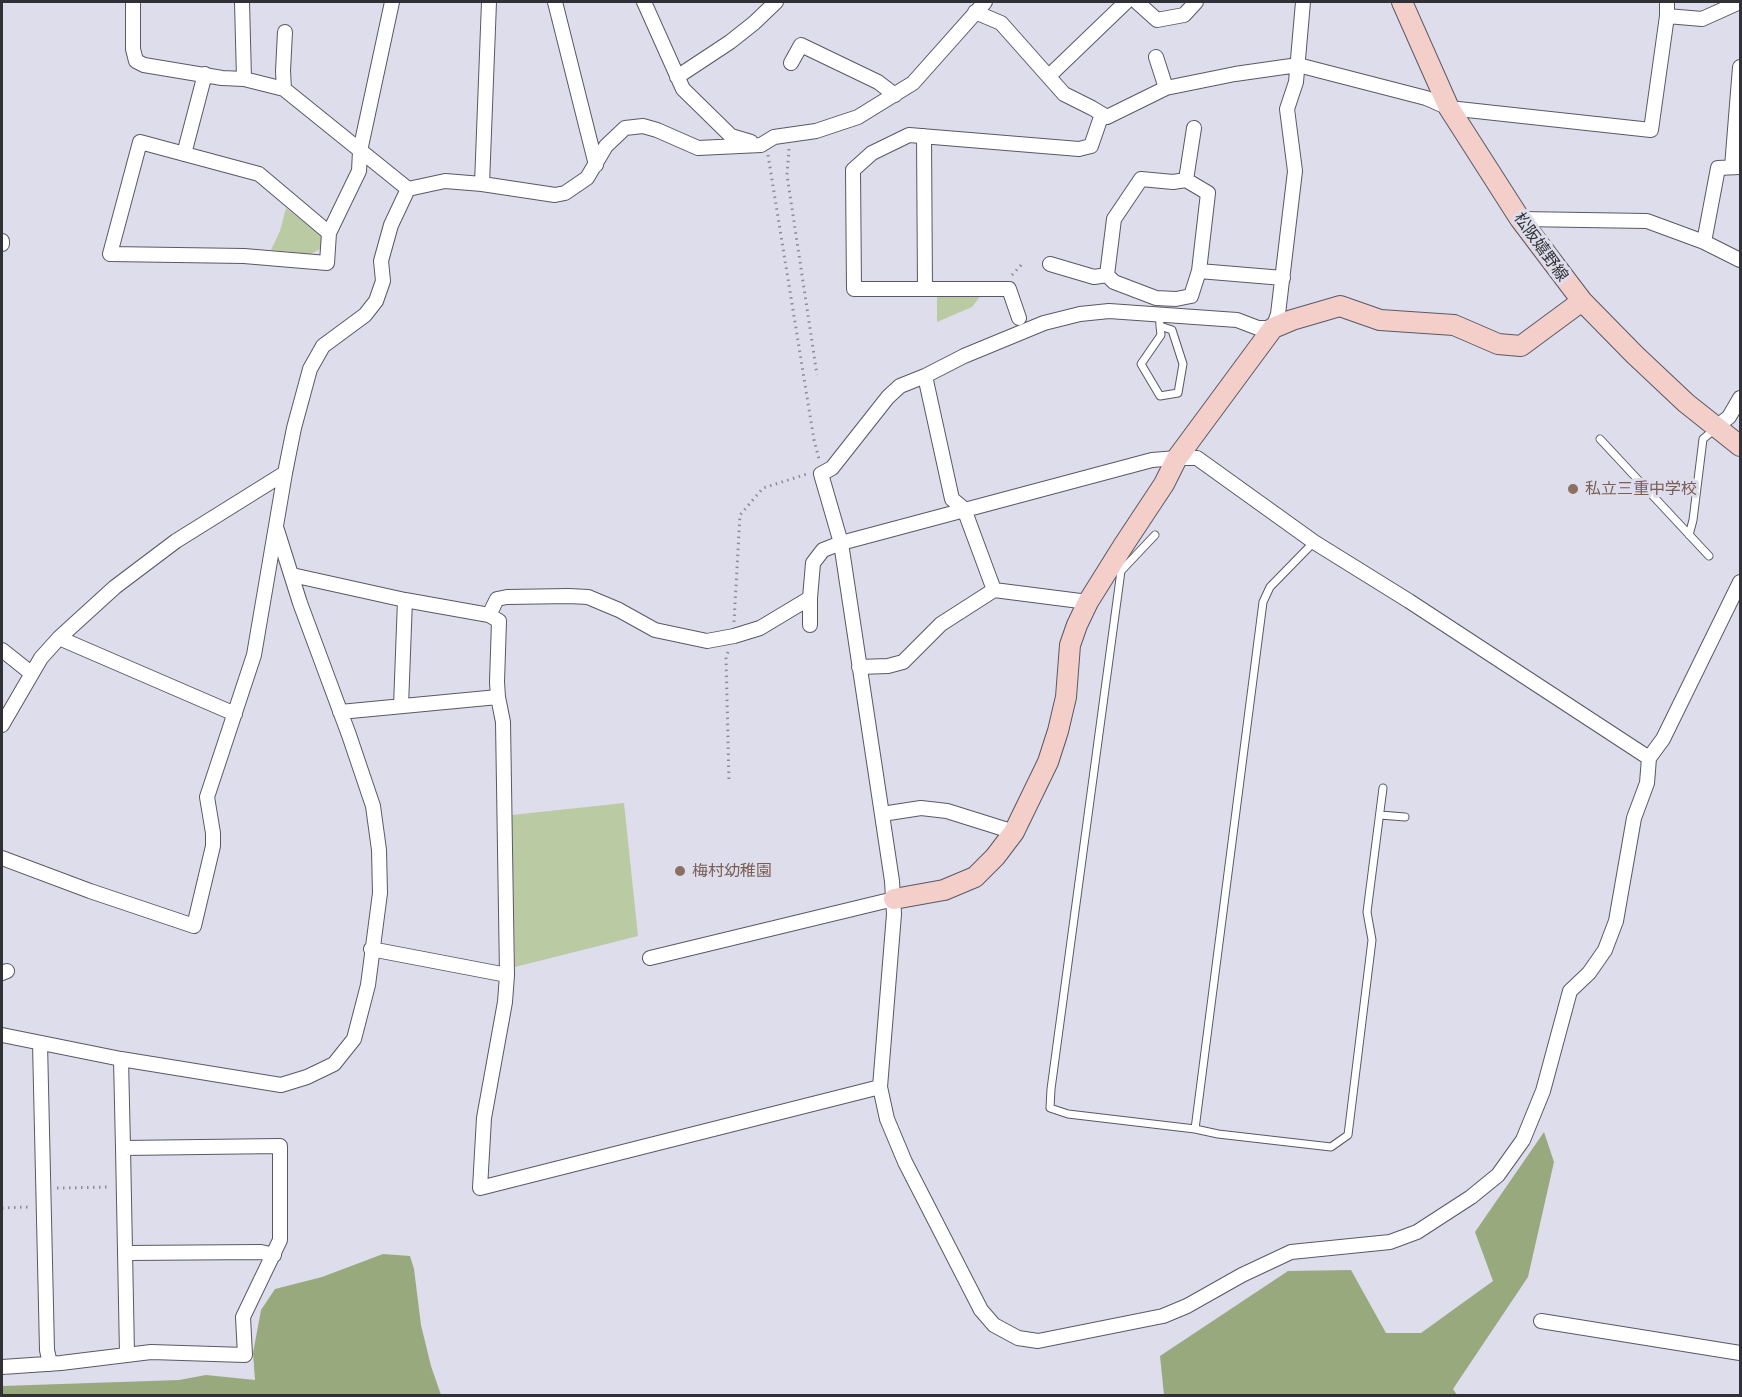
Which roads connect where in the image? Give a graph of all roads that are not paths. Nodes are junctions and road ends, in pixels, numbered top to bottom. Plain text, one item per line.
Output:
1 (133, 2) edge
2 (242, 2) edge
3 (392, 2) edge
4 (489, 2) edge
5 (555, 2) edge
6 (776, 2) edge
7 (985, 2) edge
8 (1126, 2) edge
9 (1137, 2) edge
10 (1196, 2) edge
11 (1303, 2) edge
12 (1402, 2) edge
13 (1667, 2) edge
14 (1740, 2) edge
15 (647, 3) edge
16 (975, 12) junction
17 (1667, 16) junction
18 (285, 32) dead end
19 (1156, 57) dead end
20 (791, 63) dead end
21 (1298, 65) junction
22 (1740, 67) edge
23 (205, 74) junction
24 (1049, 76) junction
25 (677, 77) junction
26 (244, 79) junction
27 (284, 88) junction
28 (1166, 88) junction
29 (894, 95) junction
30 (1449, 108) junction
31 (1102, 114) junction
32 (1194, 128) dead end
33 (924, 136) junction
34 (761, 144) junction
35 (360, 151) junction
36 (184, 154) junction
37 (596, 165) junction
38 (1736, 167) edge
39 (1186, 180) junction
40 (482, 184) junction
41 (408, 189) junction
42 (1520, 219) junction
43 (329, 233) junction
44 (1704, 242) junction
45 (1740, 260) edge
46 (1050, 264) dead end
47 (1199, 271) junction
48 (1107, 275) junction
49 (1283, 278) junction
50 (925, 289) junction
51 (1582, 301) junction
52 (1019, 318) dead end
53 (1160, 320) junction
54 (1273, 328) junction
55 (925, 376) junction
56 (1740, 398) edge
57 (1716, 427) junction
58 (1599, 439) dead end
59 (1740, 446) edge
60 (1177, 458) junction
61 (285, 473) junction
62 (964, 509) junction
63 (276, 529) junction
64 (1155, 535) dead end
65 (1689, 535) junction
66 (1314, 542) junction
67 (841, 543) junction
68 (1709, 556) dead end
69 (292, 575) junction
70 (1740, 582) edge
71 (994, 590) junction
72 (810, 598) junction
73 (405, 600) junction
74 (1088, 602) junction
75 (489, 615) junction
76 (810, 626) dead end
77 (60, 638) junction
78 (2, 650) edge
79 (859, 667) junction
80 (31, 673) junction
81 (498, 697) junction
82 (401, 706) junction
83 (340, 712) junction
84 (235, 714) junction
85 (2, 724) edge
86 (1649, 758) junction
87 (1383, 788) dead end
88 (882, 814) junction
89 (1380, 814) junction
90 (1405, 817) dead end
91 (1014, 832) junction
92 (2, 858) edge
93 (894, 899) junction
94 (371, 949) junction
95 (650, 958) dead end
96 (507, 975) junction
97 (2, 1035) edge
98 (40, 1043) junction
99 (121, 1059) junction
100 (880, 1087) junction
101 (1195, 1129) junction
102 (123, 1148) junction
103 (126, 1253) junction
104 (274, 1255) junction
105 (1541, 1321) dead end
106 (1740, 1353) edge
107 (127, 1354) junction
108 (50, 1364) junction
109 (2, 1367) edge

1 - 23 street
2 - 26 street
3 - 35 street
4 - 40 street
5 - 37 street
6 - 25 street
7 - 16 street
8 - 24 street
9 - 10 street
11 - 21 street
12 - 30 street, 松阪嬉野線
13 - 17 street
14 - 17 street
15 - 25 street
16 - 24 street
16 - 29 street
17 - 30 street
18 - 27 street
19 - 28 street
20 - 29 street
21 - 28 street
21 - 30 street
21 - 49 street
22 - 38 street
23 - 26 street
23 - 36 street
24 - 31 street
25 - 34 street
26 - 27 street
27 - 35 street
28 - 31 street
29 - 34 street
30 - 42 street, 松阪嬉野線
31 - 33 street
32 - 39 street
33 - 50 street
33 - 50 street
34 - 37 street
35 - 41 street
35 - 43 street
36 - 43 street
36 - 43 street
37 - 40 street
38 - 44 street
39 - 47 street
39 - 48 street
40 - 41 street
41 - 61 street
42 - 44 street
42 - 51 street, 松阪嬉野線
44 - 45 street
46 - 48 street
47 - 48 street
47 - 49 street
49 - 54 street
50 - 52 street
51 - 54 street
51 - 57 street, 松阪嬉野線
53 - 53 lane
53 - 54 street
53 - 55 street
54 - 60 street
55 - 62 street
55 - 67 street
56 - 57 street
57 - 59 street, 松阪嬉野線
57 - 65 lane
58 - 65 lane
60 - 62 street
60 - 66 street
60 - 74 street
61 - 63 street
61 - 77 street
62 - 67 street
62 - 71 street
63 - 69 street
63 - 84 street
64 - 101 lane
65 - 68 lane
66 - 86 street
66 - 101 lane
67 - 72 street
67 - 79 street
69 - 73 street
69 - 83 street
70 - 86 street
71 - 74 street
71 - 79 street
72 - 75 street
72 - 76 street
73 - 75 street
73 - 82 street
74 - 91 street
75 - 81 street
77 - 80 street
77 - 84 street
78 - 80 street
79 - 88 street
80 - 85 street
81 - 82 street
81 - 96 street
82 - 83 street
83 - 94 street
84 - 92 street
86 - 100 street
87 - 89 lane
88 - 91 street
88 - 93 street
89 - 90 lane
89 - 101 lane
91 - 93 street
93 - 95 street
93 - 100 street
94 - 96 street
94 - 99 street
96 - 100 street
97 - 98 street
98 - 99 street
98 - 108 street
99 - 102 street
102 - 103 street
102 - 104 street
103 - 104 street
103 - 107 street
104 - 107 street
105 - 106 street
107 - 108 street
108 - 109 street

